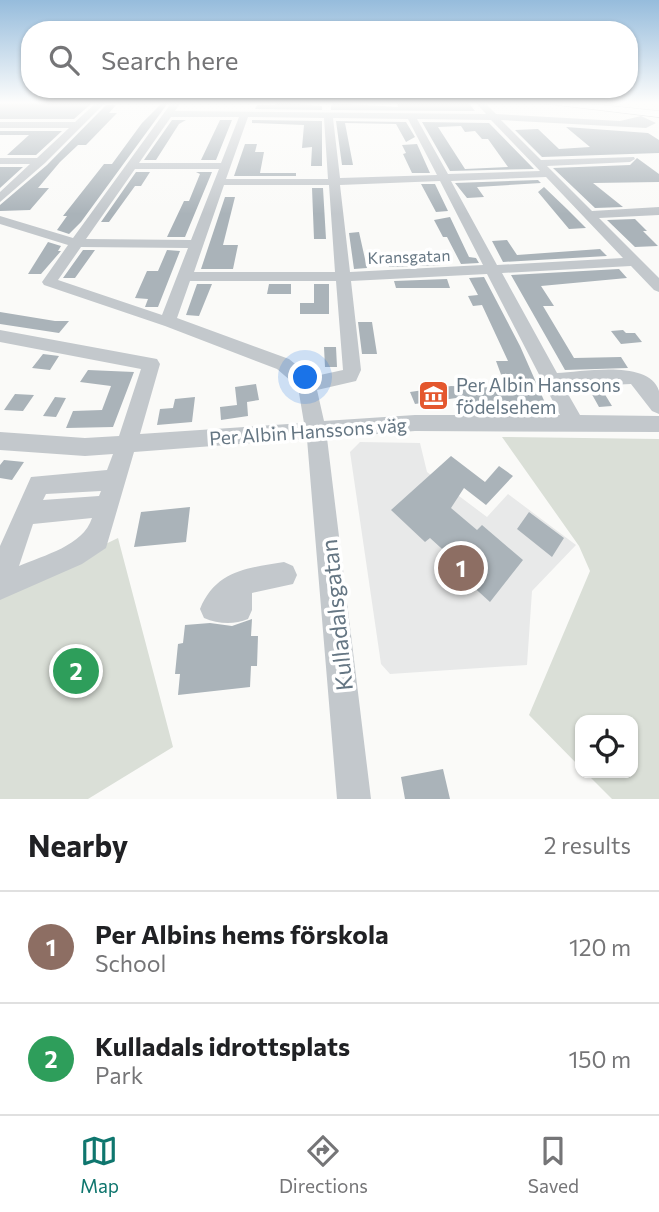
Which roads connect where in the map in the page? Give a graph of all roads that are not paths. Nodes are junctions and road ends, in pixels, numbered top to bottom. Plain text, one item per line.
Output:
1 (63, 139) edge
2 (151, 139) edge
3 (235, 139) edge
4 (330, 139) edge
5 (423, 139) edge
6 (517, 139) edge
7 (630, 159) dead end
8 (0, 161) edge
9 (41, 161) junction
10 (540, 163) junction
11 (131, 166) junction
12 (225, 166) junction
13 (550, 174) junction
14 (444, 179) junction
15 (219, 182) junction
16 (334, 182) junction
17 (0, 198) edge
18 (659, 211) edge
19 (590, 215) junction
20 (0, 220) edge
21 (76, 243) junction
22 (197, 244) junction
23 (635, 262) junction
24 (491, 270) junction
25 (185, 276) junction
26 (343, 277) junction
27 (657, 283) edge
28 (168, 321) junction
29 (0, 336) edge
30 (552, 380) junction
31 (307, 386) junction
32 (659, 406) edge
33 (574, 423) junction
34 (659, 424) edge
35 (316, 430) junction
36 (0, 441) edge
37 (124, 446) junction
38 (114, 480) junction
39 (107, 506) junction
40 (26, 513) junction
41 (284, 575) dead end
42 (239, 582) dead end
43 (0, 586) edge
44 (354, 799) edge

1 - 9 street
2 - 11 street
3 - 12 street
4 - 16 street
5 - 14 street
6 - 10 street
7 - 10 street
8 - 9 street
9 - 17 street
10 - 13 street
11 - 12 street
11 - 21 street
12 - 15 street
13 - 14 street
13 - 19 street
14 - 16 street
14 - 24 street
15 - 16 street
15 - 22 street
16 - 26 street
18 - 19 street
19 - 23 street
20 - 21 street
21 - 22 street
21 - 28 street
22 - 25 street
23 - 24 street, Kransgatan
23 - 27 street
24 - 26 street, Kransgatan
24 - 30 street
25 - 26 street, Kransgatan
25 - 28 street
26 - 31 street
28 - 31 street
29 - 37 street
30 - 32 street
30 - 33 street
31 - 35 street, Kulladalsgatan
33 - 34 street, Per Albin Hanssons väg
33 - 35 street, Per Albin Hanssons väg
35 - 37 street, Per Albin Hanssons väg
35 - 44 street, Kulladalsgatan
36 - 37 street, Per Albin Hanssons väg
37 - 38 street
38 - 39 street
38 - 40 street
39 - 40 street
39 - 43 street
40 - 43 street
41 - 42 street

